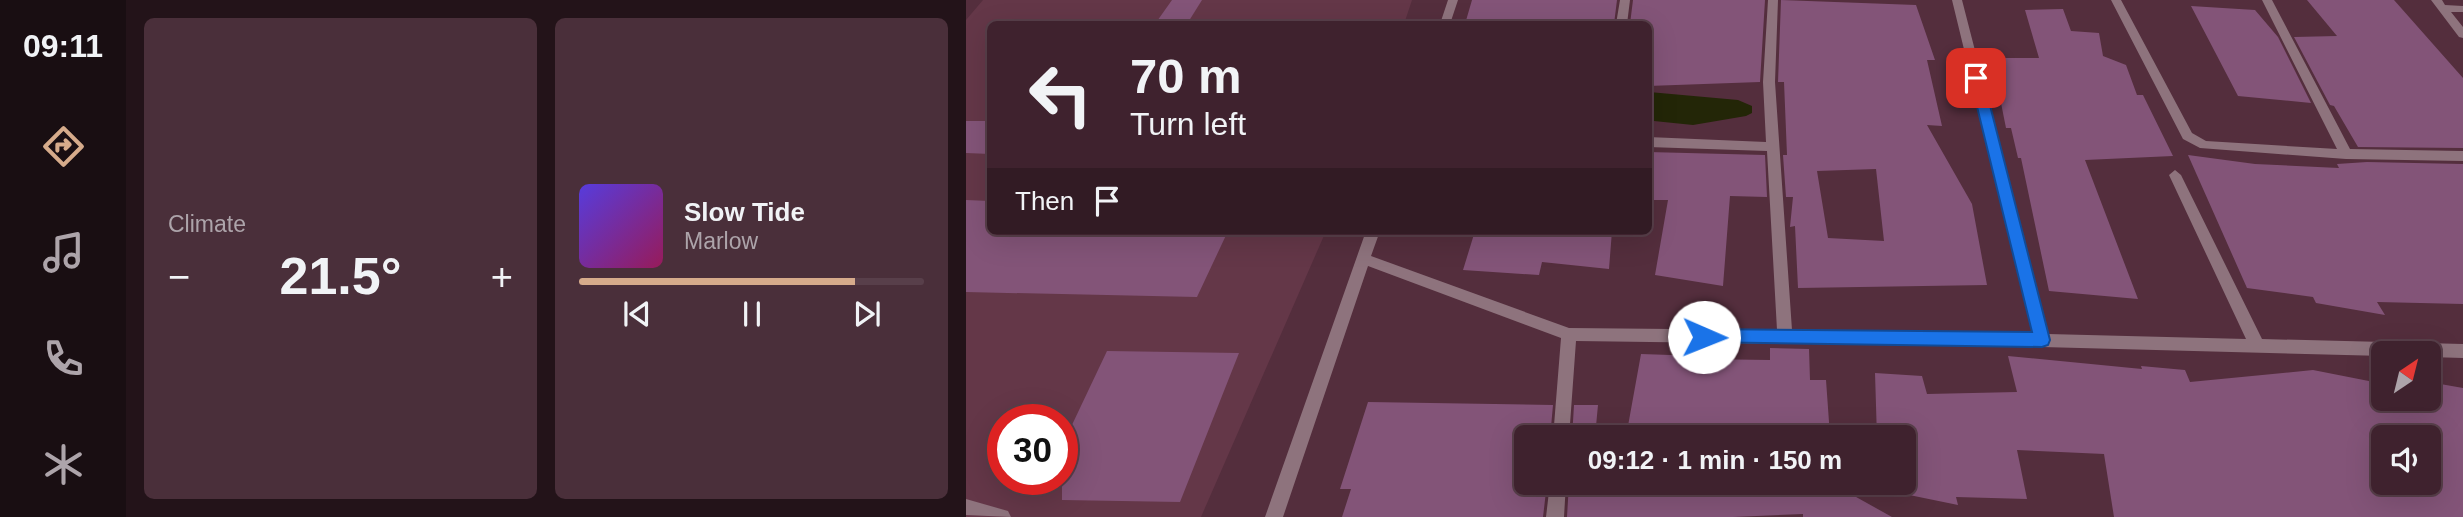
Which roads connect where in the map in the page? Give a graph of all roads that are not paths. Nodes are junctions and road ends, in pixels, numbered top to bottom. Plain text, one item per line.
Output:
1 (1454, 0) edge
2 (1625, 0) edge
3 (1773, 0) edge
4 (1956, 0) edge
5 (2116, 0) edge
6 (2267, 0) edge
7 (2439, 4) edge
8 (2463, 9) edge
9 (1446, 21) edge
10 (1622, 21) edge
11 (2463, 34) edge
12 (1652, 142) edge
13 (1773, 147) junction
14 (2346, 154) junction
15 (2463, 156) edge
16 (2175, 175) dead end
17 (1372, 235) edge
18 (1364, 259) junction
19 (1569, 334) junction
20 (1785, 338) junction
21 (2042, 340) junction
22 (2257, 345) junction
23 (2463, 351) edge
24 (1562, 425) edge
25 (1557, 495) edge
26 (966, 507) edge
27 (1002, 517) edge
28 (1274, 517) edge
29 (1555, 517) edge

1 - 9 street
2 - 10 street
3 - 13 street
4 - 21 street
5 - 14 street
6 - 14 street
7 - 8 street
7 - 11 street
12 - 13 street
13 - 20 street
14 - 15 street
16 - 22 street
17 - 18 street
18 - 19 street
18 - 28 street
19 - 20 street
19 - 24 street
20 - 21 street
21 - 22 street
22 - 23 street
25 - 29 street
26 - 27 street

